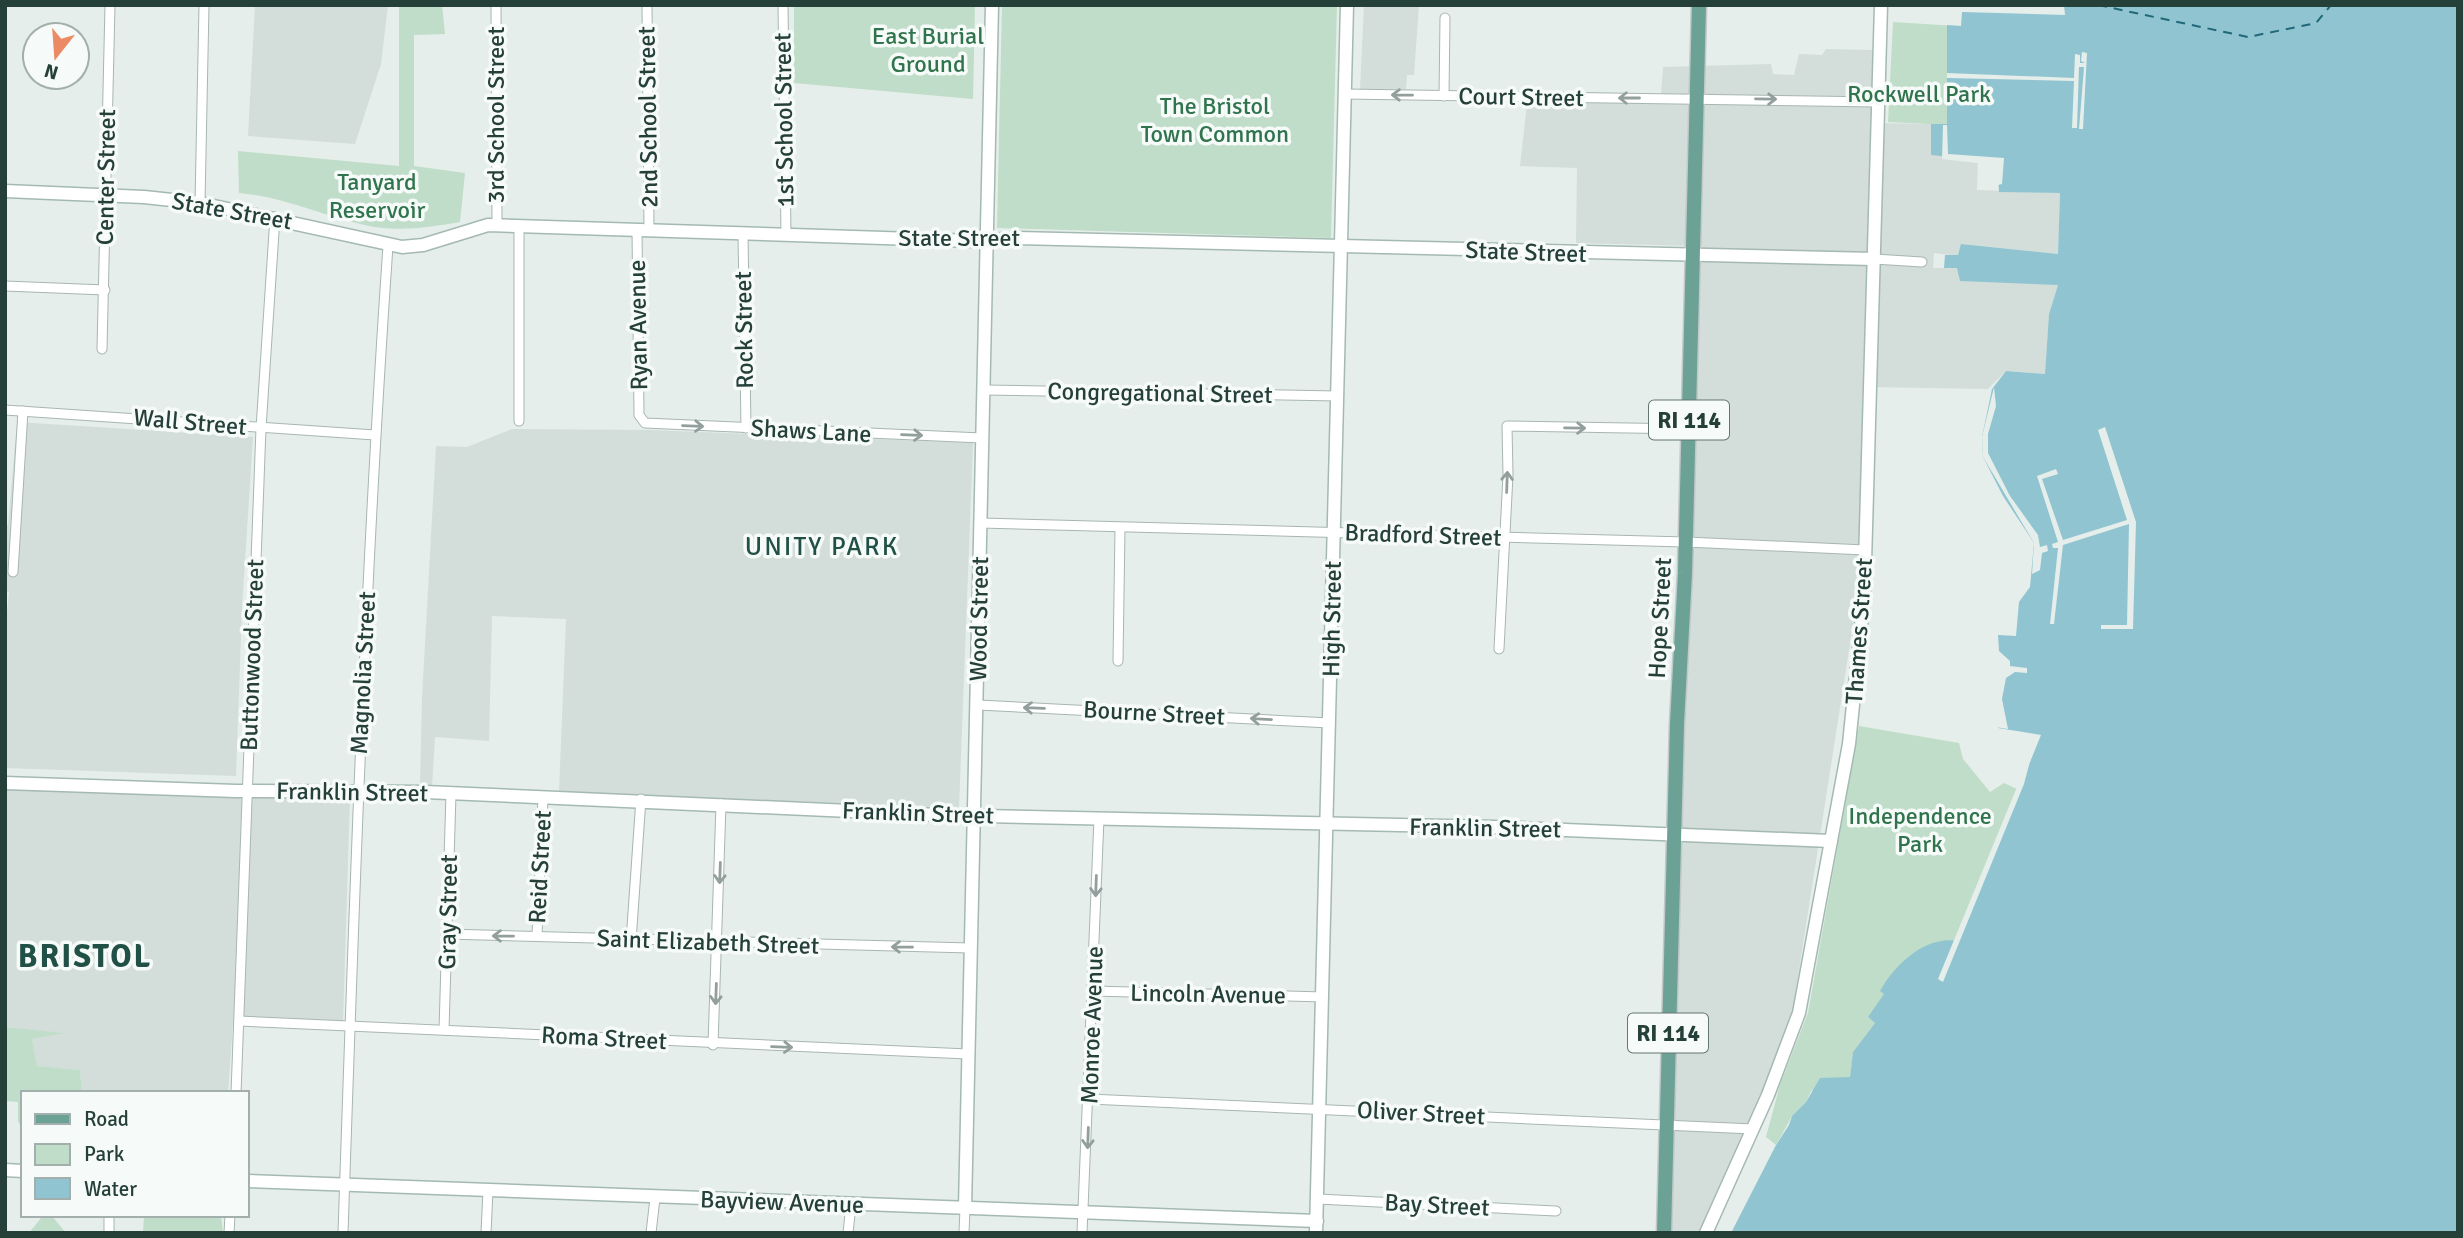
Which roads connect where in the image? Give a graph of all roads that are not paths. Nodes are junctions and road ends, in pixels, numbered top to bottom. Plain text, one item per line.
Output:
1 (110, 5) edge
2 (204, 5) edge
3 (496, 5) edge
4 (647, 5) edge
5 (783, 5) edge
6 (992, 5) edge
7 (1347, 5) edge
8 (1699, 5) edge
9 (1881, 5) edge
10 (1445, 18) dead end
11 (1344, 94) junction
12 (1444, 96) junction
13 (1697, 98) junction
14 (1878, 102) junction
15 (5, 191) edge
16 (105, 195) junction
17 (200, 203) junction
18 (275, 217) junction
19 (497, 225) junction
20 (519, 226) junction
21 (643, 229) junction
22 (743, 233) junction
23 (786, 235) junction
24 (986, 240) junction
25 (388, 246) junction
26 (1340, 247) junction
27 (1694, 253) junction
28 (1874, 259) junction
29 (1922, 262) dead end
30 (5, 286) edge
31 (104, 290) junction
32 (102, 349) dead end
33 (983, 390) junction
34 (1338, 396) junction
35 (5, 410) edge
36 (23, 411) junction
37 (641, 420) joint
38 (519, 421) dead end
39 (261, 428) junction
40 (746, 428) junction
41 (1688, 429) junction
42 (375, 435) junction
43 (982, 438) junction
44 (981, 523) junction
45 (1120, 528) junction
46 (1334, 533) junction
47 (1505, 537) junction
48 (1686, 542) junction
49 (1865, 550) junction
50 (13, 572) dead end
51 (1499, 649) dead end
52 (1118, 661) dead end
53 (978, 705) junction
54 (1329, 723) junction
55 (5, 783) edge
56 (246, 791) junction
57 (358, 791) junction
58 (451, 793) junction
59 (543, 797) junction
60 (641, 799) junction
61 (722, 804) junction
62 (973, 816) junction
63 (1099, 818) junction
64 (1327, 825) junction
65 (1674, 834) junction
66 (1831, 841) junction
67 (446, 934) junction
68 (537, 936) junction
69 (631, 941) junction
70 (718, 943) junction
71 (970, 948) junction
72 (1093, 991) junction
73 (1323, 997) junction
74 (239, 1021) junction
75 (352, 1027) junction
76 (444, 1030) junction
77 (713, 1045) junction
78 (968, 1054) junction
79 (236, 1091) edge
80 (1089, 1099) junction
81 (1321, 1108) junction
82 (1665, 1125) junction
83 (1753, 1129) junction
84 (248, 1181) edge
85 (344, 1184) junction
86 (488, 1190) junction
87 (654, 1198) junction
88 (1318, 1199) junction
89 (851, 1205) junction
90 (965, 1208) junction
91 (1556, 1211) dead end
92 (1085, 1212) junction
93 (1316, 1227) edge
94 (343, 1233) edge
95 (486, 1233) edge
96 (652, 1233) edge
97 (848, 1233) edge
98 (964, 1233) edge
99 (1082, 1233) edge
100 (1664, 1233) edge
101 (1706, 1233) edge

1 - 16 street, Center Street
2 - 17 street
3 - 19 street, 3rd School Street
4 - 21 street, 2nd School Street
5 - 23 street, 1st School Street
6 - 24 street, Wood Street
7 - 11 street, High Street
8 - 13 main road, Hope Street / RI 114
9 - 14 street, Thames Street
10 - 12 street
12 -> 11 street, Court Street
11 - 26 street, High Street
13 -> 12 street, Court Street
13 -> 14 street, Court Street
13 - 27 main road, Hope Street / RI 114
14 - 28 street, Thames Street
15 - 16 street, State Street
16 - 17 street, State Street
16 - 31 street, Center Street
17 - 18 street, State Street
18 - 25 street, State Street
18 - 39 street, Buttonwood Street
19 - 20 street, State Street
19 - 25 street, State Street
20 - 21 street, State Street
20 - 38 street
21 - 22 street, State Street
21 - 37 street, Ryan Avenue
22 - 23 street, State Street
22 - 40 street, Rock Street
23 - 24 street, State Street
24 - 26 street, State Street
24 - 33 street, Wood Street
25 - 42 street, Magnolia Street
26 - 27 street, State Street
26 - 34 street, High Street
27 - 28 street, State Street
27 - 41 main road, Hope Street / RI 114
28 - 29 street, State Street
28 - 49 street, Thames Street
30 - 31 street
31 - 32 street, Center Street
33 - 34 street, Congregational Street
33 - 43 street, Wood Street
34 - 46 street, High Street
35 - 36 street, Wall Street
36 - 39 street, Wall Street
36 - 50 street
37 -> 40 street, Shaws Lane
39 - 42 street, Wall Street
39 - 56 street, Buttonwood Street
40 -> 43 street, Shaws Lane
47 -> 41 street
41 - 48 main road, Hope Street / RI 114
42 - 57 street, Magnolia Street
43 - 44 street, Wood Street
44 - 45 street, Bradford Street
44 - 53 street, Wood Street
45 - 46 street, Bradford Street
45 - 52 street
46 - 47 street, Bradford Street
46 - 54 street, High Street
47 - 48 street, Bradford Street
47 - 51 street
48 - 49 street, Bradford Street
48 - 65 main road, Hope Street / RI 114
49 - 66 street, Thames Street
54 -> 53 street, Bourne Street
53 - 62 street, Wood Street
54 - 64 street, High Street
55 - 56 street, Franklin Street
56 - 57 street, Franklin Street
56 - 74 street, Buttonwood Street
57 - 58 street, Franklin Street
57 - 75 street, Magnolia Street
58 - 59 street, Franklin Street
58 - 67 street, Gray Street
59 - 60 street, Franklin Street
59 - 68 street, Reid Street
60 - 61 street, Franklin Street
60 - 69 street
61 - 62 street, Franklin Street
61 -> 70 street
62 - 63 street, Franklin Street
62 - 71 street, Wood Street
63 - 64 street, Franklin Street
63 -> 72 street, Monroe Avenue
64 - 65 street, Franklin Street
64 - 73 street, High Street
65 - 66 street, Franklin Street
65 - 82 main road, Hope Street / RI 114
66 - 83 street, Thames Street
68 -> 67 street, Saint Elizabeth Street
67 - 76 street, Gray Street
68 - 69 street, Saint Elizabeth Street
69 - 70 street, Saint Elizabeth Street
71 -> 70 street, Saint Elizabeth Street
70 -> 77 street
71 - 78 street, Wood Street
72 - 73 street, Lincoln Avenue
72 - 80 street, Monroe Avenue
73 - 81 street, High Street
74 - 75 street, Roma Street
74 - 79 street, Buttonwood Street
75 - 76 street, Roma Street
75 - 85 street, Magnolia Street
76 - 77 street, Roma Street
77 -> 78 street, Roma Street
78 - 90 street, Wood Street
80 - 81 street, Oliver Street
80 -> 92 street, Monroe Avenue
81 - 82 street, Oliver Street
81 - 88 street, High Street
82 - 83 street, Oliver Street
82 - 100 main road, Hope Street / RI 114
83 - 101 street, Thames Street
84 - 85 street, Bayview Avenue
85 - 86 street, Bayview Avenue
85 - 94 street, Magnolia Street
86 - 87 street, Bayview Avenue
86 - 95 street
87 - 89 street, Bayview Avenue
87 - 96 street
88 - 91 street, Bay Street
88 - 93 street, High Street
89 - 90 street, Bayview Avenue
89 - 97 street
90 - 92 street, Bayview Avenue
90 - 98 street, Wood Street
92 - 93 street, Bayview Avenue
92 - 99 street, Monroe Avenue

